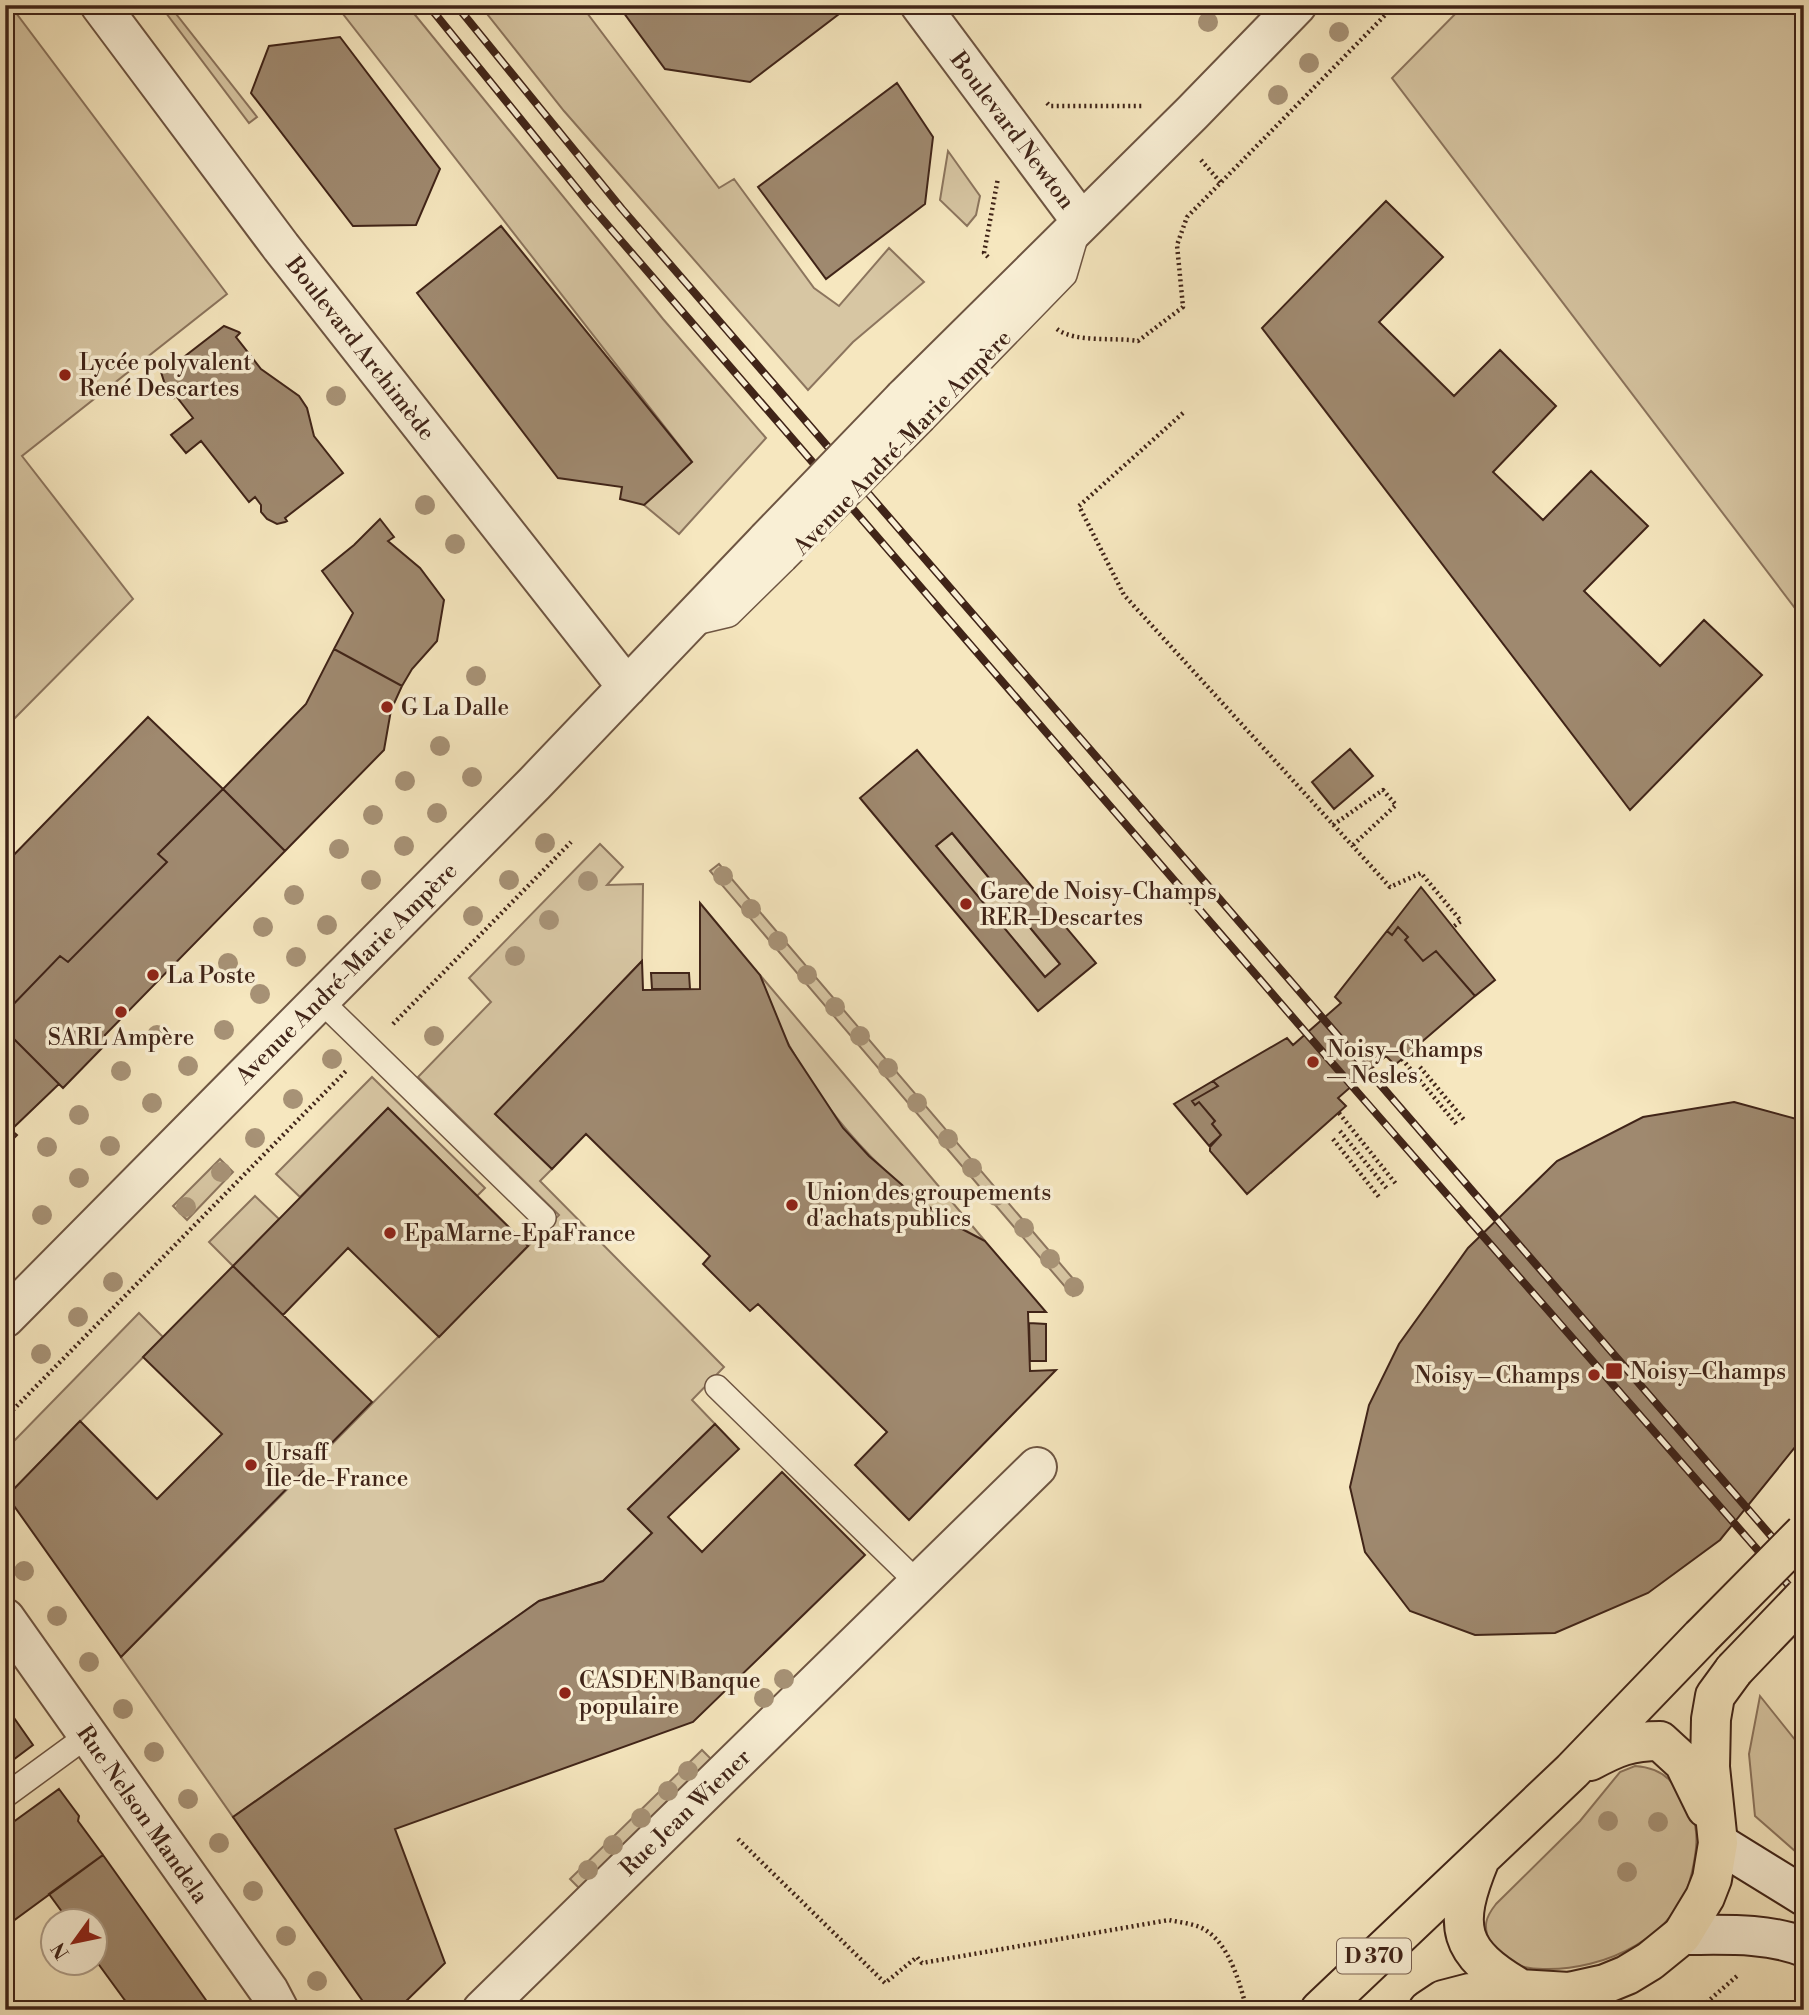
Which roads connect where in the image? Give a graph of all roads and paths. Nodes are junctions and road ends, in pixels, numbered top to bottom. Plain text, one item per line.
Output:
1 (100, 5) edge
2 (920, 5) edge
3 (1297, 5) edge
4 (1395, 5) edge
5 (1043, 98) dead end
6 (1152, 106) dead end
7 (999, 173) dead end
8 (1081, 220) junction
9 (990, 260) dead end
10 (1061, 333) dead end
11 (1183, 413) dead end
12 (627, 687) junction
13 (1333, 825) junction
14 (571, 842) dead end
15 (1352, 846) junction
16 (1453, 927) dead end
17 (320, 1000) junction
18 (370, 1047) junction
19 (1402, 1059) dead end
20 (1420, 1067) dead end
21 (1339, 1113) dead end
22 (1465, 1121) dead end
23 (1458, 1126) dead end
24 (1340, 1131) dead end
25 (1333, 1139) dead end
26 (1396, 1184) dead end
27 (1388, 1191) dead end
28 (1379, 1197) dead end
29 (544, 1218) dead end
30 (5, 1318) edge
31 (717, 1387) dead end
32 (5, 1418) edge
33 (1037, 1467) dead end
34 (1804, 1533) edge
35 (918, 1584) junction
36 (1804, 1597) edge
37 (5, 1618) edge
38 (88, 1736) junction
39 (1572, 1771) junction
40 (5, 1796) edge
41 (738, 1839) dead end
42 (1718, 1843) junction
43 (1482, 1854) junction
44 (1804, 1896) edge
45 (1682, 1934) junction
46 (1804, 1947) edge
47 (1738, 1975) dead end
48 (1521, 1990) junction
49 (279, 2010) edge
50 (482, 2010) edge
51 (1247, 2010) edge
52 (1320, 2010) edge
53 (1428, 2010) edge
54 (1698, 2010) edge

1 - 12 street, Boulevard Archimède
2 - 8 street, Boulevard Newton
3 - 8 street, Avenue André-Marie Ampère
4 - 10 path
5 - 6 path
7 - 9 path
8 - 12 street, Avenue André-Marie Ampère, bridge
11 - 13 path
12 - 17 street, Avenue André-Marie Ampère
13 - 15 path
13 - 15 path
14 - 18 path
15 - 16 path
17 - 18 lane
17 - 30 street, Avenue André-Marie Ampère
18 - 29 lane
18 - 32 path
19 - 23 path
20 - 22 path
21 - 26 path
24 - 27 path
25 - 28 path
31 - 35 lane
33 - 35 street, Rue Jean Wiener
34 - 39 main road, bridge
35 - 50 street, Rue Jean Wiener
36 - 42 main road, bridge
37 - 38 street, Rue Nelson Mandela
38 - 40 lane
38 - 49 street, Rue Nelson Mandela
39 - 42 main road
39 - 43 main road
41 - 51 path
42 - 44 street
42 - 45 main road
43 - 48 main road
43 - 52 main road, D 370
45 - 46 street
45 - 48 main road
47 - 54 path
48 - 53 main road

